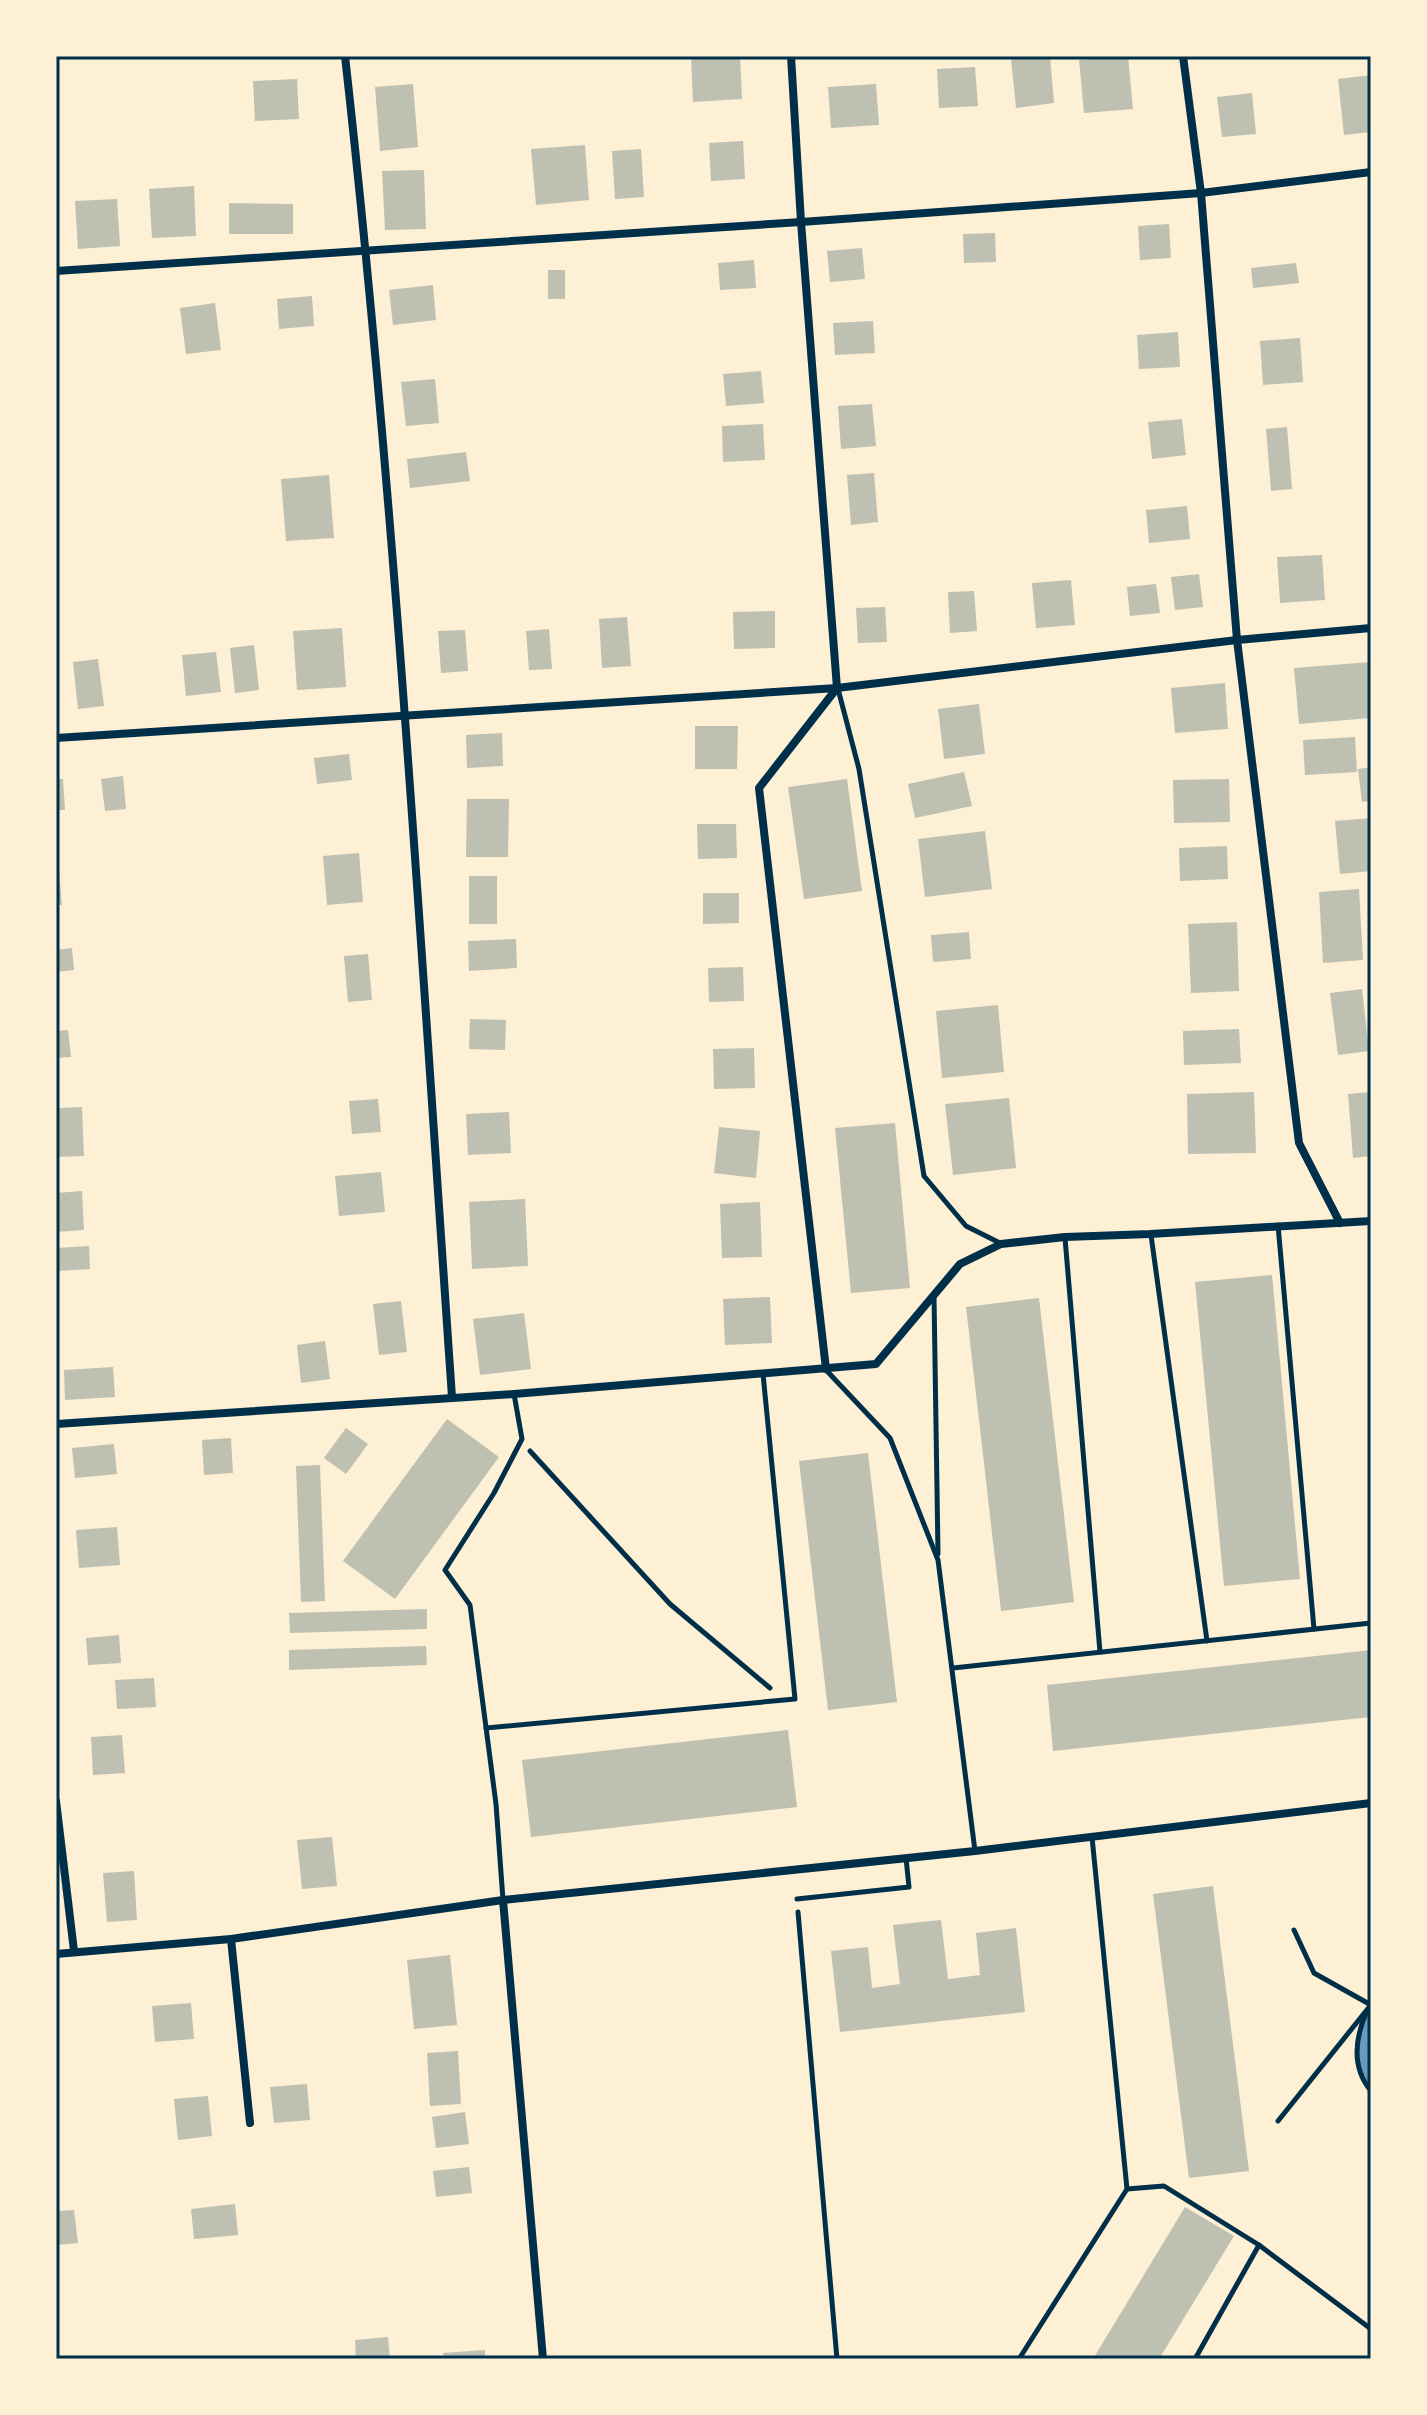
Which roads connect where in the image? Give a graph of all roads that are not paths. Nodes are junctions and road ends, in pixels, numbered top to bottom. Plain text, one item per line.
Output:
1 (345, 56) edge
2 (791, 56) edge
3 (1183, 56) edge
4 (1371, 172) edge
5 (1201, 193) junction
6 (801, 222) junction
7 (367, 249) junction
8 (56, 271) edge
9 (1371, 628) edge
10 (1237, 640) junction
11 (837, 688) junction
12 (405, 716) junction
13 (56, 738) edge
14 (1371, 1221) edge
15 (1340, 1223) junction
16 (1278, 1225) junction
17 (1150, 1234) junction
18 (1065, 1237) junction
19 (1001, 1244) junction
20 (934, 1295) junction
21 (826, 1369) junction
22 (763, 1374) junction
23 (514, 1394) junction
24 (452, 1397) junction
25 (56, 1424) edge
26 (938, 1560) junction
27 (1371, 1623) edge
28 (1314, 1629) junction
29 (1207, 1641) junction
30 (1100, 1652) junction
31 (953, 1668) junction
32 (486, 1728) junction
33 (56, 1801) edge
34 (1371, 1803) edge
35 (1092, 1836) junction
36 (975, 1851) junction
37 (906, 1858) junction
38 (797, 1899) road end
39 (503, 1900) junction
40 (231, 1939) junction
41 (74, 1951) junction
42 (56, 1954) edge
43 (250, 2123) dead end
44 (1127, 2189) junction
45 (1259, 2245) junction
46 (1371, 2329) edge
47 (543, 2359) edge
48 (1019, 2359) edge
49 (1195, 2359) edge

1 - 7 street
2 - 6 street
3 - 5 street
4 - 5 street
5 - 6 street
5 - 10 street
6 - 7 street
6 - 11 street
7 - 8 street
7 - 12 street
9 - 10 street
10 - 11 street
10 - 15 street
11 - 12 street
11 - 19 lane
11 - 21 street
12 - 13 street
12 - 24 street
14 - 15 street
15 - 16 street
16 - 17 street
16 - 28 lane
17 - 18 street
17 - 29 lane
18 - 19 street
18 - 30 lane
19 - 20 street
20 - 21 street
20 - 26 lane
21 - 22 street
21 - 26 lane
22 - 23 street
22 - 32 lane
23 - 24 street
23 - 32 lane
24 - 25 street
26 - 31 lane
27 - 28 lane
28 - 29 lane
29 - 30 lane
30 - 31 lane
31 - 36 lane
32 - 39 lane
33 - 41 street
34 - 35 street
35 - 36 street
35 - 44 lane
36 - 37 street
37 - 38 lane
37 - 39 street
39 - 40 street
39 - 47 street
40 - 41 street
40 - 43 street
41 - 42 street
44 - 45 lane
44 - 48 lane
45 - 46 lane
45 - 49 lane

